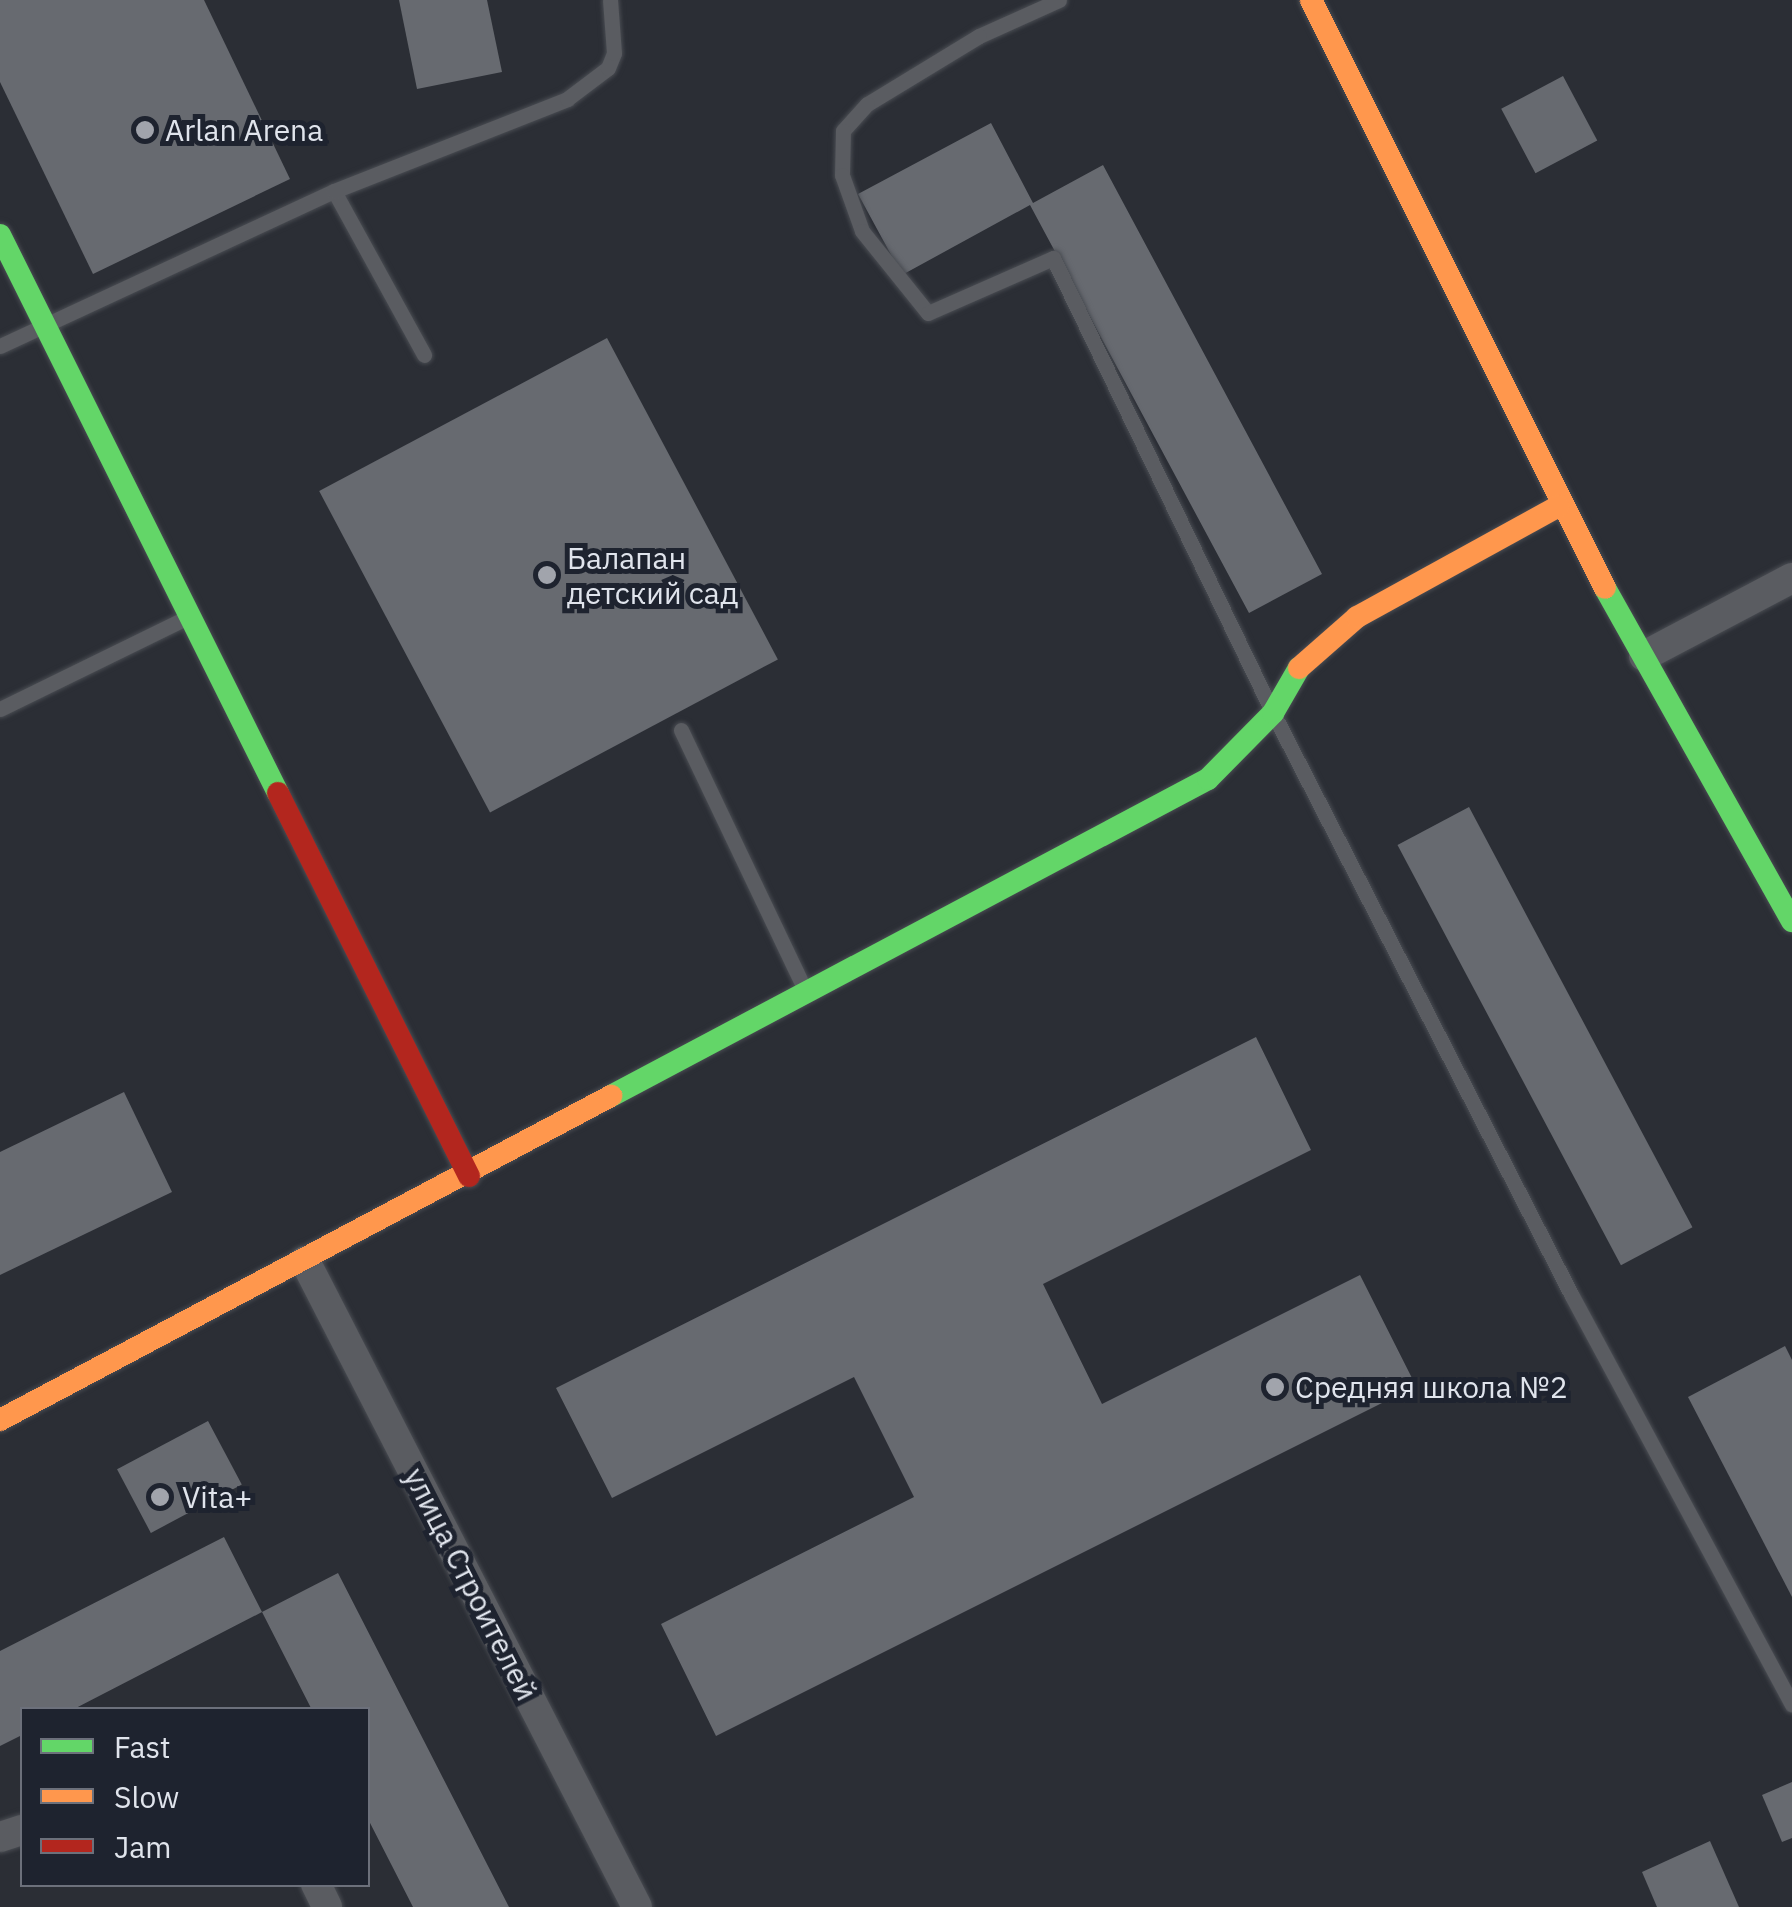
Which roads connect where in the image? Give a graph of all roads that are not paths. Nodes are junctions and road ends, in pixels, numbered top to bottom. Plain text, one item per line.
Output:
1 (610, 0) edge
2 (1060, 0) edge
3 (1311, 0) edge
4 (334, 191) junction
5 (0, 235) edge
6 (44, 323) junction
7 (0, 346) edge
8 (424, 355) dead end
9 (1559, 506) junction
10 (1792, 578) edge
11 (190, 616) junction
12 (1644, 656) junction
13 (0, 709) edge
14 (1274, 712) junction
15 (681, 730) dead end
16 (1792, 921) edge
17 (808, 996) junction
18 (469, 1176) junction
19 (305, 1261) junction
20 (0, 1420) edge
21 (1792, 1705) edge
22 (637, 1907) edge

1 - 4 lane
2 - 14 lane
3 - 9 street
4 - 6 lane
4 - 8 lane
5 - 6 street
6 - 7 lane
6 - 11 street
9 - 12 street
9 - 14 street
10 - 12 street
11 - 13 lane
11 - 18 street
12 - 16 street
14 - 17 street
14 - 21 lane
15 - 17 lane
17 - 18 street
18 - 19 street
19 - 20 street
19 - 22 street, улица Строителей

